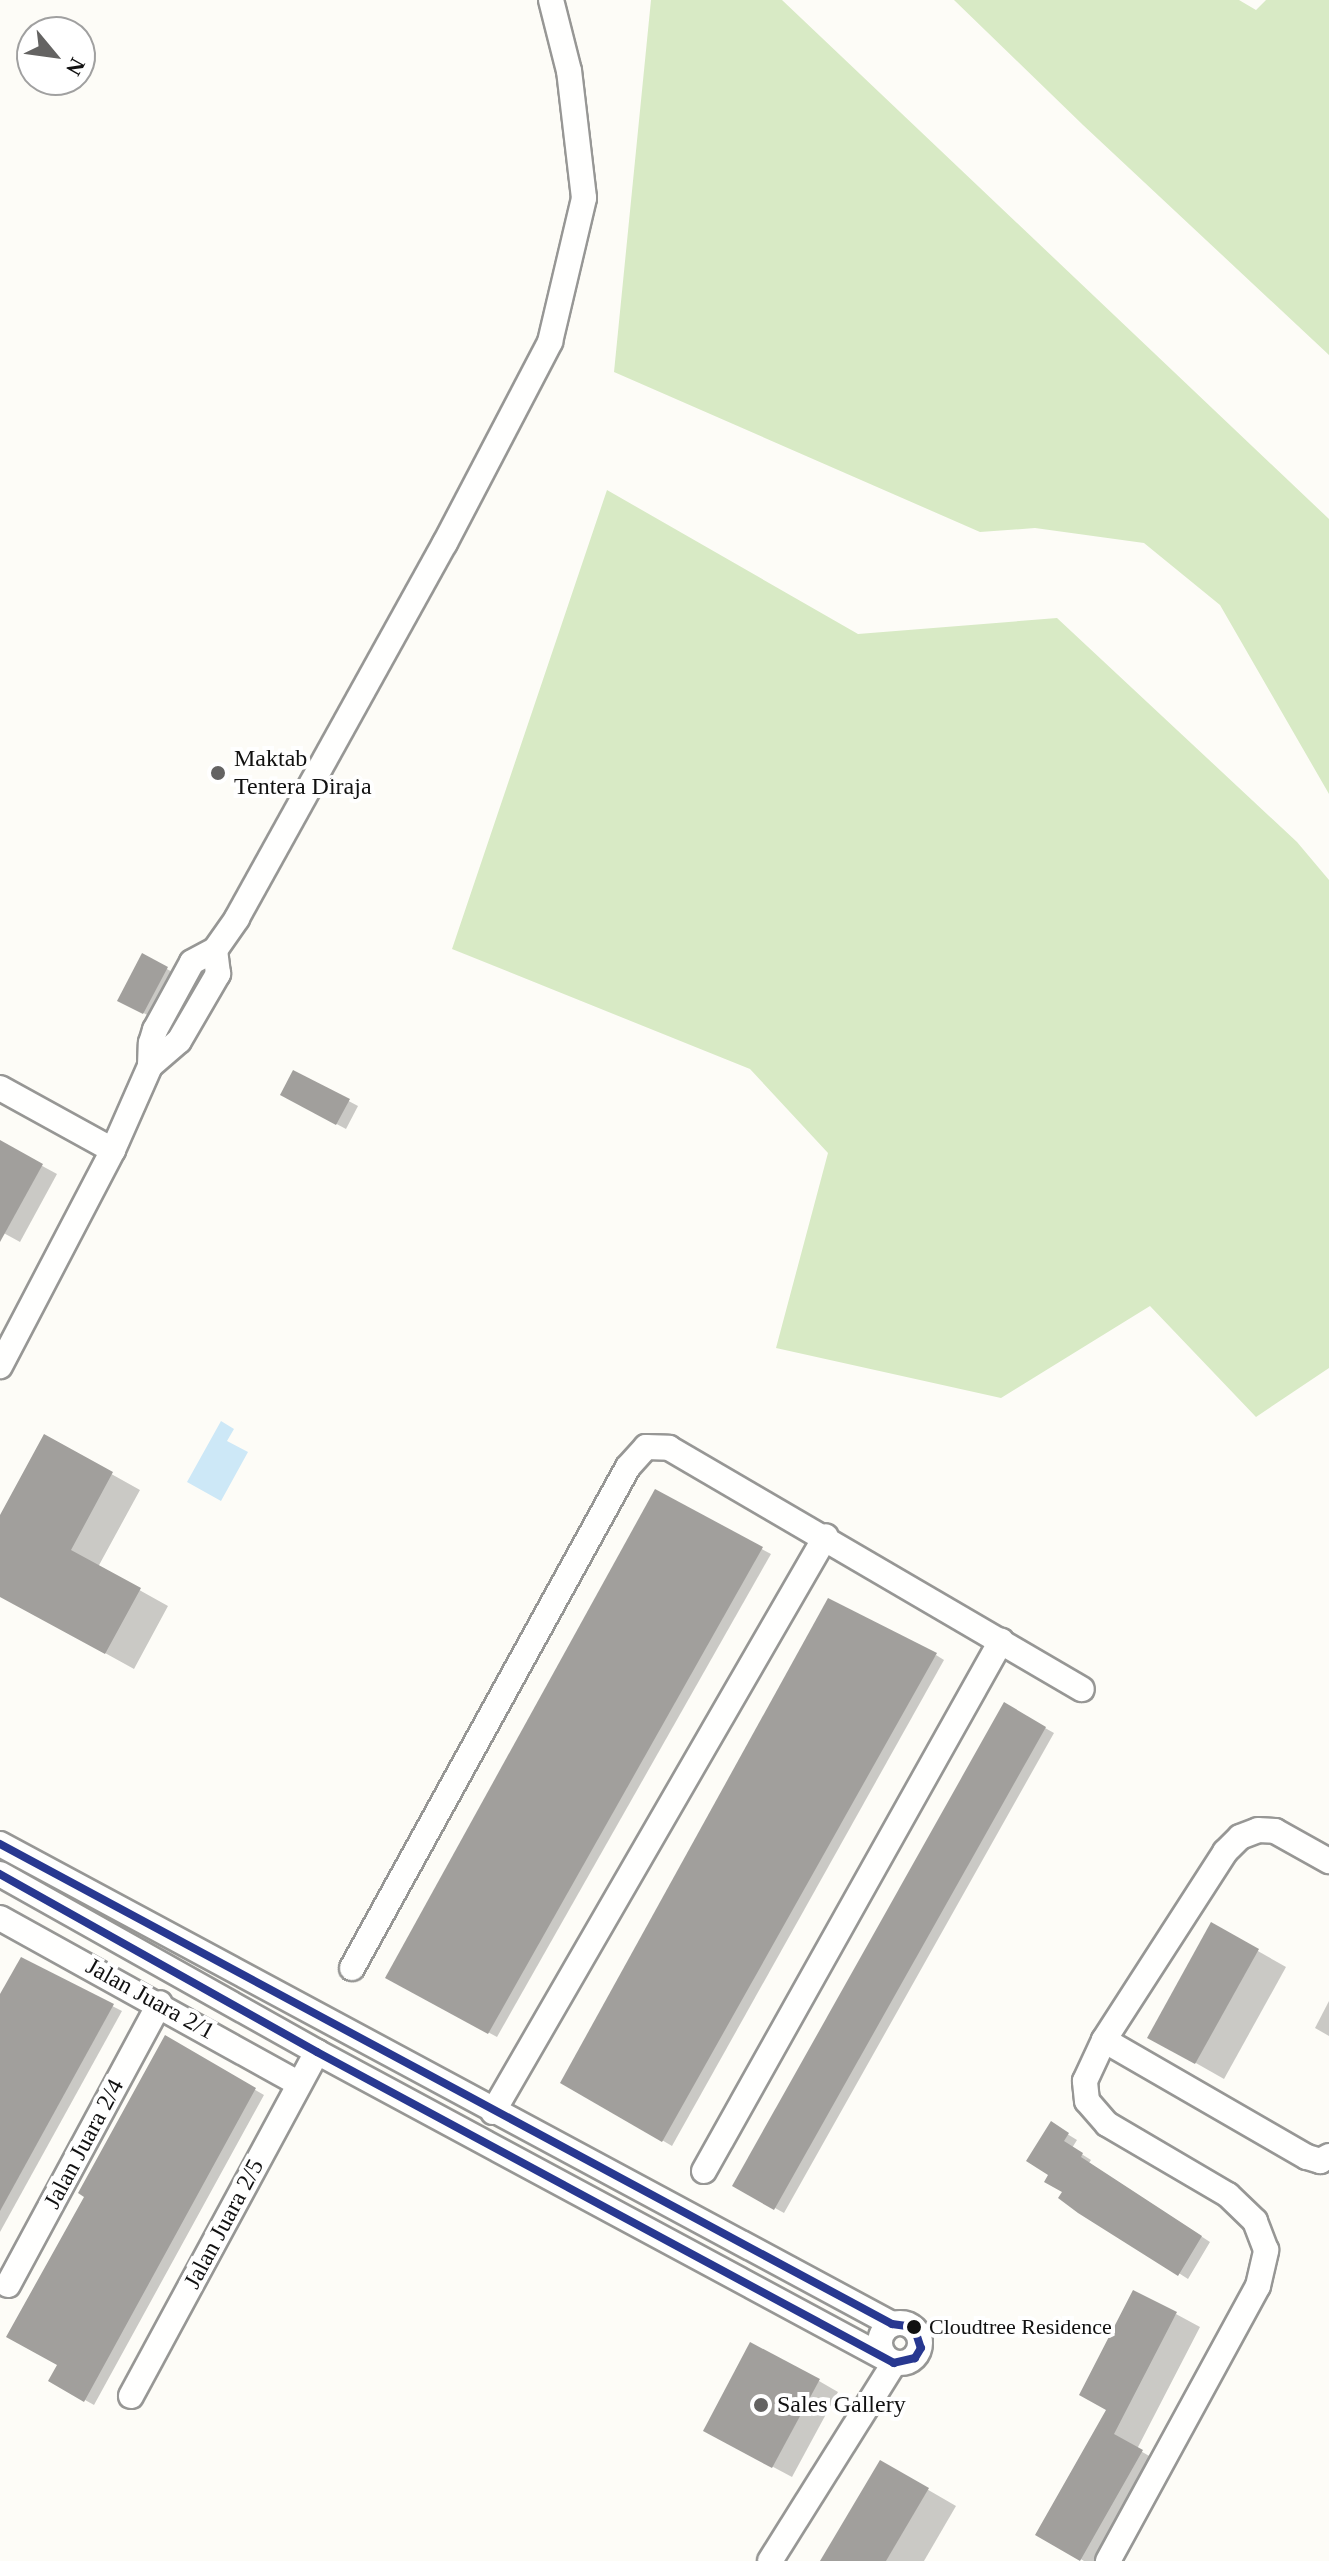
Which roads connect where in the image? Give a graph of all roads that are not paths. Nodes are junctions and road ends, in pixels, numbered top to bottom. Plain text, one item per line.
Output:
1 (551, 0) edge
2 (0, 1088) edge
3 (113, 1150) junction
4 (4, 1351) edge
5 (826, 1536) junction
6 (1001, 1641) junction
7 (1082, 1689) dead end
8 (0, 1844) edge
9 (1329, 1861) edge
10 (40, 1867) junction
11 (0, 1874) edge
12 (28, 1890) junction
13 (3, 1927) edge
14 (352, 1968) dead end
15 (160, 2003) junction
16 (1104, 2040) junction
17 (317, 2052) junction
18 (298, 2083) junction
19 (493, 2112) junction
20 (1329, 2156) edge
21 (704, 2171) dead end
22 (8, 2285) dead end
23 (894, 2363) junction
24 (131, 2396) dead end
25 (770, 2561) edge
26 (1108, 2561) edge

1 - 3 street
2 - 3 street
3 - 4 street
5 - 6 street
5 - 14 street
5 - 19 street
6 - 7 street
6 - 21 street
8 - 10 street
9 - 16 street
10 - 12 street
10 - 19 street
11 - 12 street
12 - 13 street
12 - 17 street
13 - 15 street, Jalan Juara 2/1
15 - 18 street, Jalan Juara 2/1
15 - 22 street, Jalan Juara 2/4
16 - 20 street
16 - 26 street
17 - 18 street, Jalan Juara 2/5
17 - 23 street
18 - 24 street, Jalan Juara 2/5
19 - 23 street
23 - 25 street

